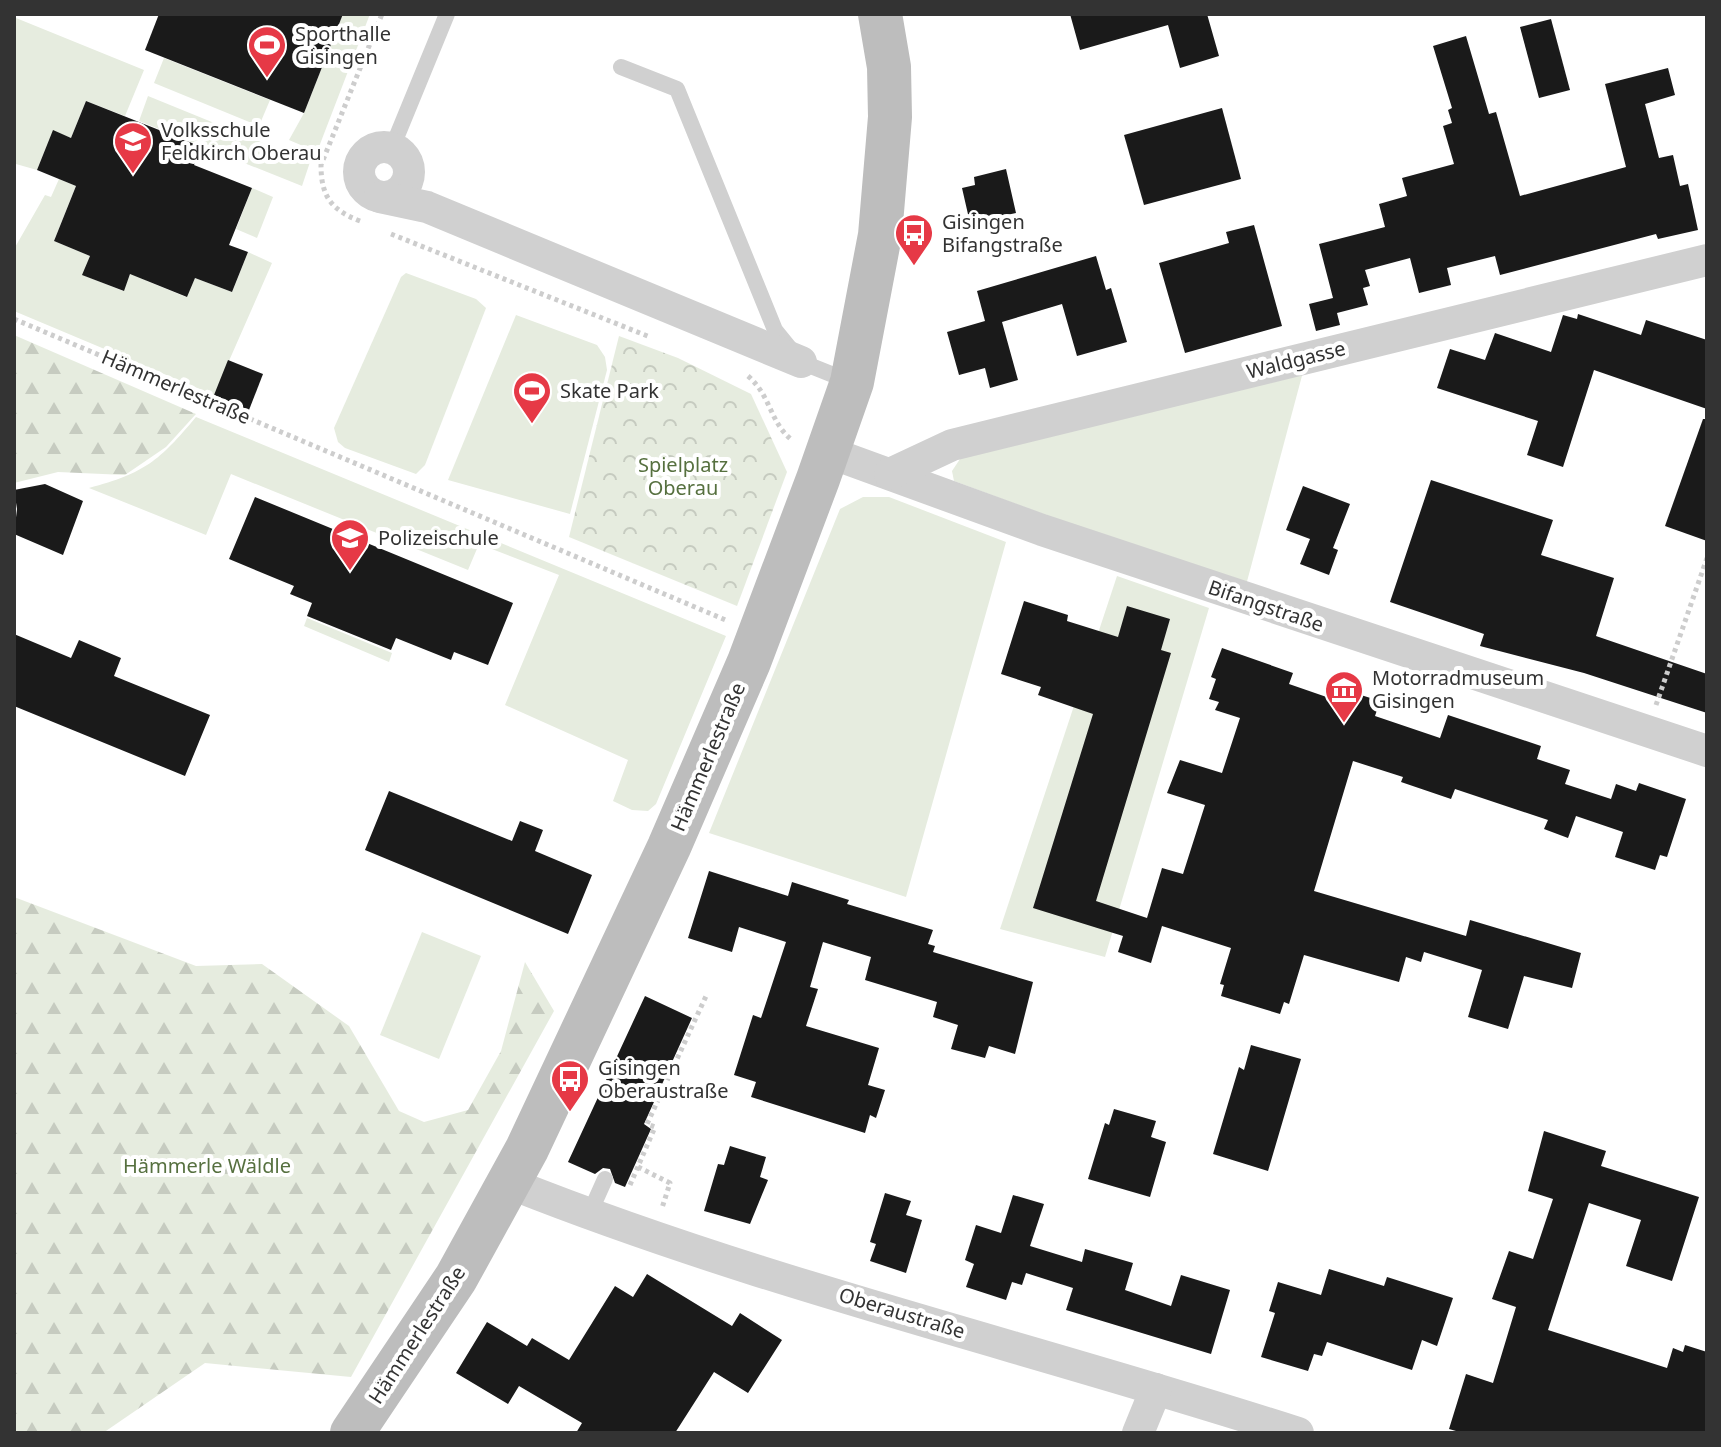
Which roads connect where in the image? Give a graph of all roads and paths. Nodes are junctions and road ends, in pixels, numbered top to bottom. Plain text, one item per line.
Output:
1 (447, 14) edge
2 (878, 17) edge
3 (621, 67) dead end
4 (401, 161) junction
5 (380, 197) junction
6 (427, 207) junction
7 (1707, 260) edge
8 (14, 319) edge
9 (801, 362) junction
10 (852, 382) junction
11 (828, 452) junction
12 (890, 474) junction
13 (1707, 558) edge
14 (735, 624) dead end
15 (1651, 719) dead end
16 (1707, 751) edge
17 (707, 994) dead end
18 (638, 1167) junction
19 (605, 1179) dead end
20 (509, 1183) junction
21 (596, 1219) junction
22 (652, 1237) junction
23 (1156, 1389) junction
24 (352, 1433) edge
25 (1138, 1433) edge
26 (1298, 1433) edge

1 - 4 lane
2 - 10 street, Hämmerlestraße
3 - 9 lane
4 - 5 street
4 - 5 street
4 - 6 street
5 - 6 street
6 - 9 street
7 - 12 street, Waldgasse
8 - 14 path, Hämmerlestraße
9 - 10 lane
10 - 11 street, Hämmerlestraße
11 - 12 street, Bifangstraße
11 - 20 street, Hämmerlestraße
12 - 16 street, Bifangstraße
13 - 15 path
17 - 18 path
18 - 21 path
18 - 22 path
19 - 21 lane
20 - 21 street, Oberaustraße
20 - 24 street, Hämmerlestraße
21 - 22 street, Oberaustraße
22 - 23 street, Oberaustraße
23 - 25 street
23 - 26 street, Oberaustraße

